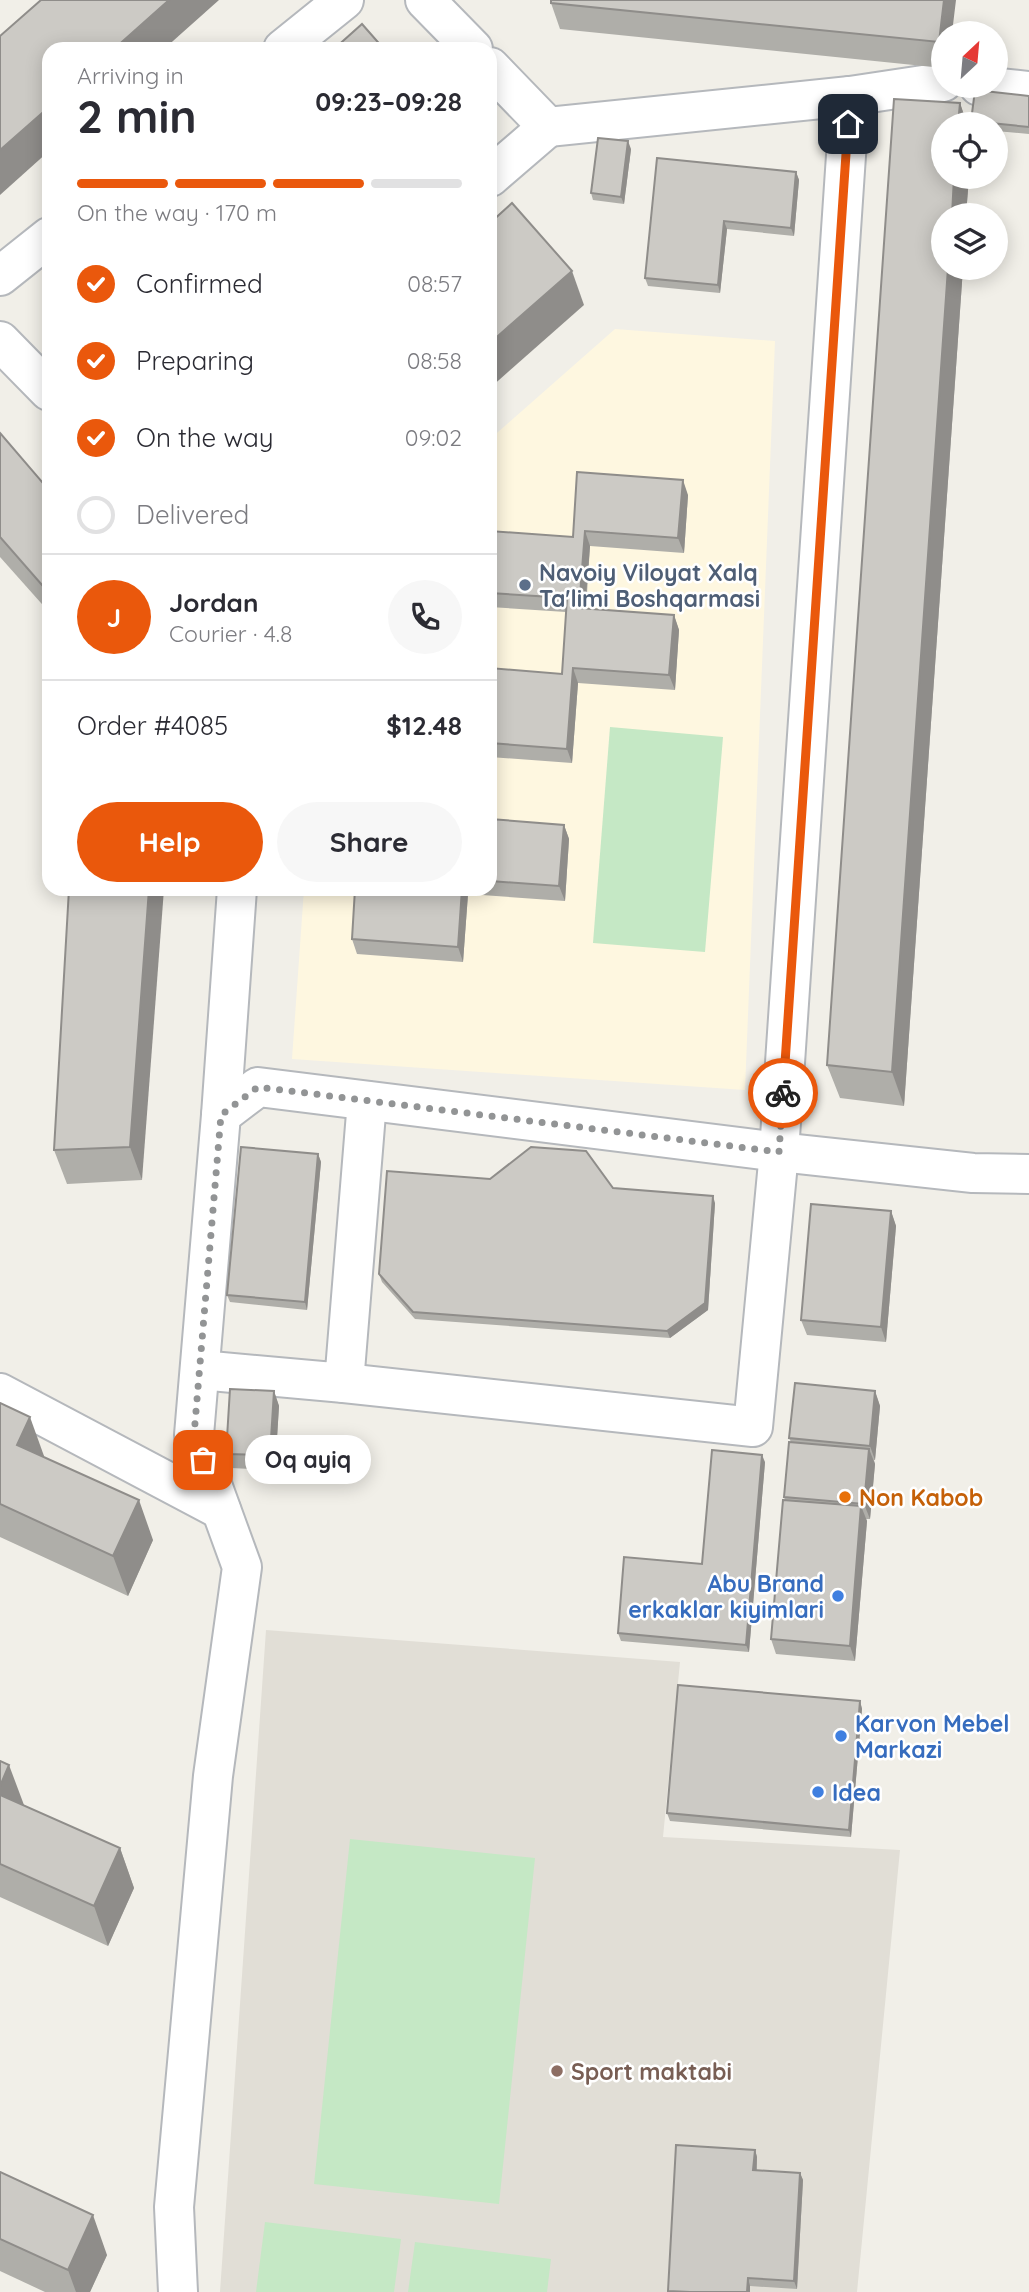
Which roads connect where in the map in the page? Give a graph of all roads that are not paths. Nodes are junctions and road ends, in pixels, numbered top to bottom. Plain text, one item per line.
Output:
1 (344, 0) edge
2 (425, 0) edge
3 (292, 42) edge
4 (466, 42) edge
5 (497, 74) edge
6 (931, 84) edge
7 (1008, 89) edge
8 (1029, 92) edge
9 (850, 96) junction
10 (548, 127) junction
11 (497, 171) edge
12 (42, 243) edge
13 (0, 276) edge
14 (0, 341) edge
15 (42, 384) edge
16 (237, 896) edge
17 (367, 1101) junction
18 (221, 1115) junction
19 (779, 1152) junction
20 (1029, 1174) edge
21 (200, 1370) junction
22 (344, 1383) junction
23 (0, 1393) edge
24 (221, 1510) junction
25 (178, 2292) edge

1 - 3 street
2 - 4 street
5 - 10 street
6 - 9 street
7 - 8 street
9 - 10 street
9 - 19 street
10 - 11 street
12 - 13 street
14 - 15 street
16 - 18 street
17 - 18 street
17 - 19 street
17 - 22 street
18 - 21 street
19 - 20 street
19 - 22 street
21 - 22 street
21 - 24 street
23 - 24 street
24 - 25 street

